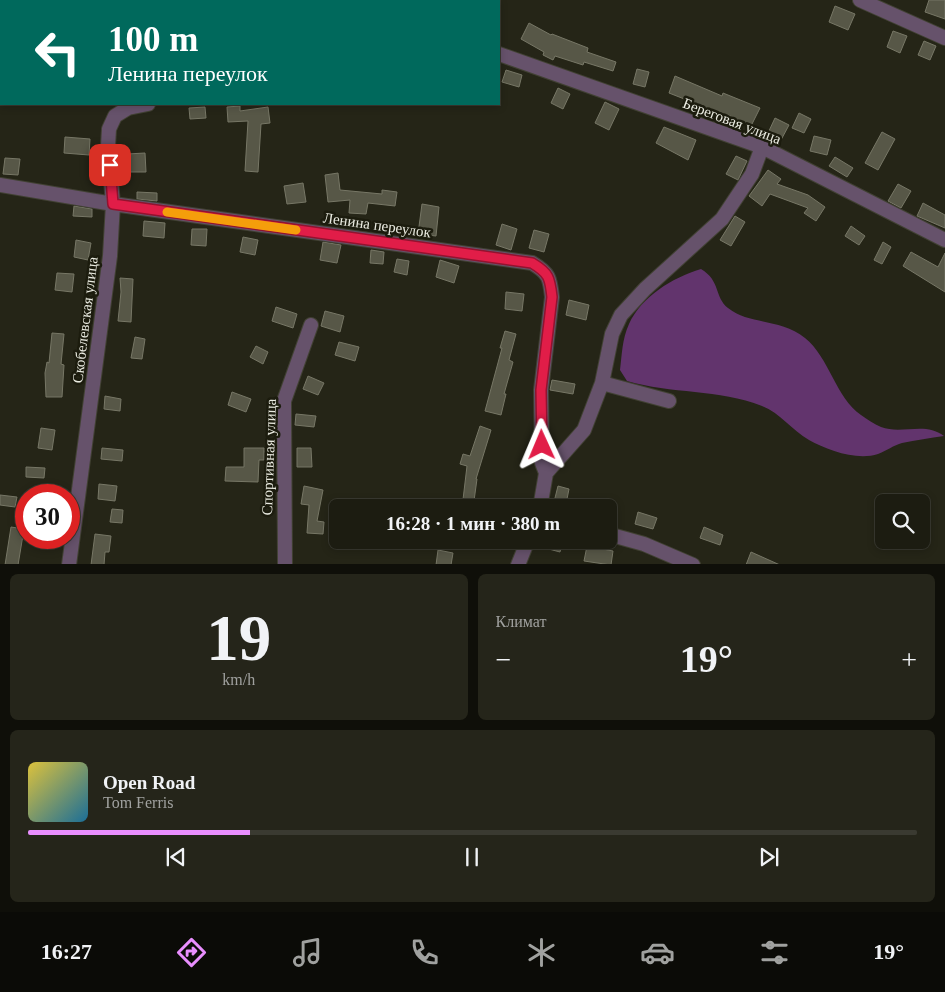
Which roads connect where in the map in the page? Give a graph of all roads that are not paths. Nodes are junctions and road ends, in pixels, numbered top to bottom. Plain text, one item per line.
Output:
1 (860, 0) edge
2 (945, 38) edge
3 (500, 54) edge
4 (143, 105) edge
5 (762, 147) junction
6 (0, 185) edge
7 (113, 204) junction
8 (945, 240) edge
9 (311, 325) dead end
10 (602, 383) junction
11 (668, 401) dead end
12 (546, 473) junction
13 (542, 499) edge
14 (617, 536) edge
15 (524, 549) edge
16 (69, 564) edge
17 (285, 564) edge
18 (518, 564) edge
19 (693, 564) edge

1 - 2 street
3 - 5 street, Береговая улица
4 - 7 street, Скобелевская улица
5 - 8 street, Береговая улица
5 - 10 street
6 - 7 street, Ленина переулок
7 - 12 street, Ленина переулок
7 - 16 street, Скобелевская улица
9 - 17 street, Спортивная улица
10 - 11 street
10 - 12 street
12 - 13 street
14 - 19 street
15 - 18 street

